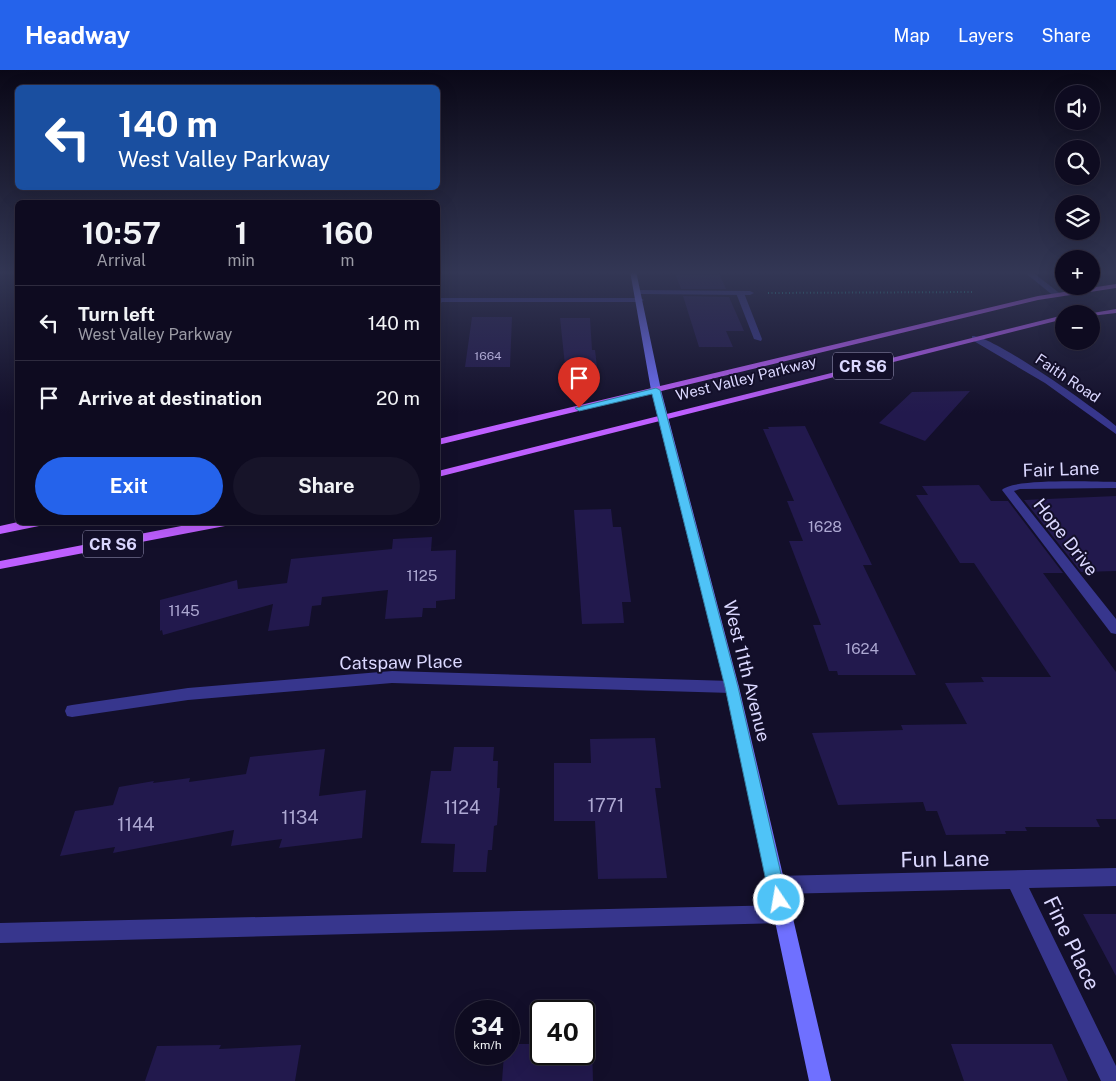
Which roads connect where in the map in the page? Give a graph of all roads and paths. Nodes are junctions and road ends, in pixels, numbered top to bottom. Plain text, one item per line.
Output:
1 (644, 318) edge
2 (750, 318) edge
3 (954, 318) edge
4 (1055, 319) edge
5 (975, 338) junction
6 (758, 339) dead end
7 (656, 390) junction
8 (662, 416) junction
9 (1116, 430) edge
10 (440, 442) edge
11 (440, 473) edge
12 (1116, 484) edge
13 (1007, 490) joint
14 (24, 525) edge
15 (209, 525) edge
16 (0, 530) edge
17 (0, 564) edge
18 (1116, 629) edge
19 (732, 687) junction
20 (72, 712) dead end
21 (1116, 877) edge
22 (1015, 880) junction
23 (775, 885) junction
24 (782, 914) junction
25 (0, 932) edge
26 (820, 1081) edge
27 (1112, 1081) edge

1 - 7 street, West 11th Avenue
2 - 6 street
3 - 7 main road, West Valley Parkway / CR S6
4 - 5 main road, West Valley Parkway / CR S6
5 - 8 main road, West Valley Parkway / CR S6
5 - 9 street, Faith Road
7 - 8 street, West 11th Avenue
7 - 10 main road, West Valley Parkway / CR S6
8 - 11 main road, West Valley Parkway / CR S6
8 - 19 street, West 11th Avenue
12 - 13 street, Fair Lane
13 - 18 street, Hope Drive
14 - 16 main road
15 - 17 main road, CR S6
19 - 20 street, Catspaw Place
19 - 23 street, West 11th Avenue
21 - 22 street, Fun Lane
22 - 23 street, Fun Lane
22 - 27 street, Fine Place
23 - 24 street, West 11th Avenue
24 - 25 street
24 - 26 street, West 11th Avenue

